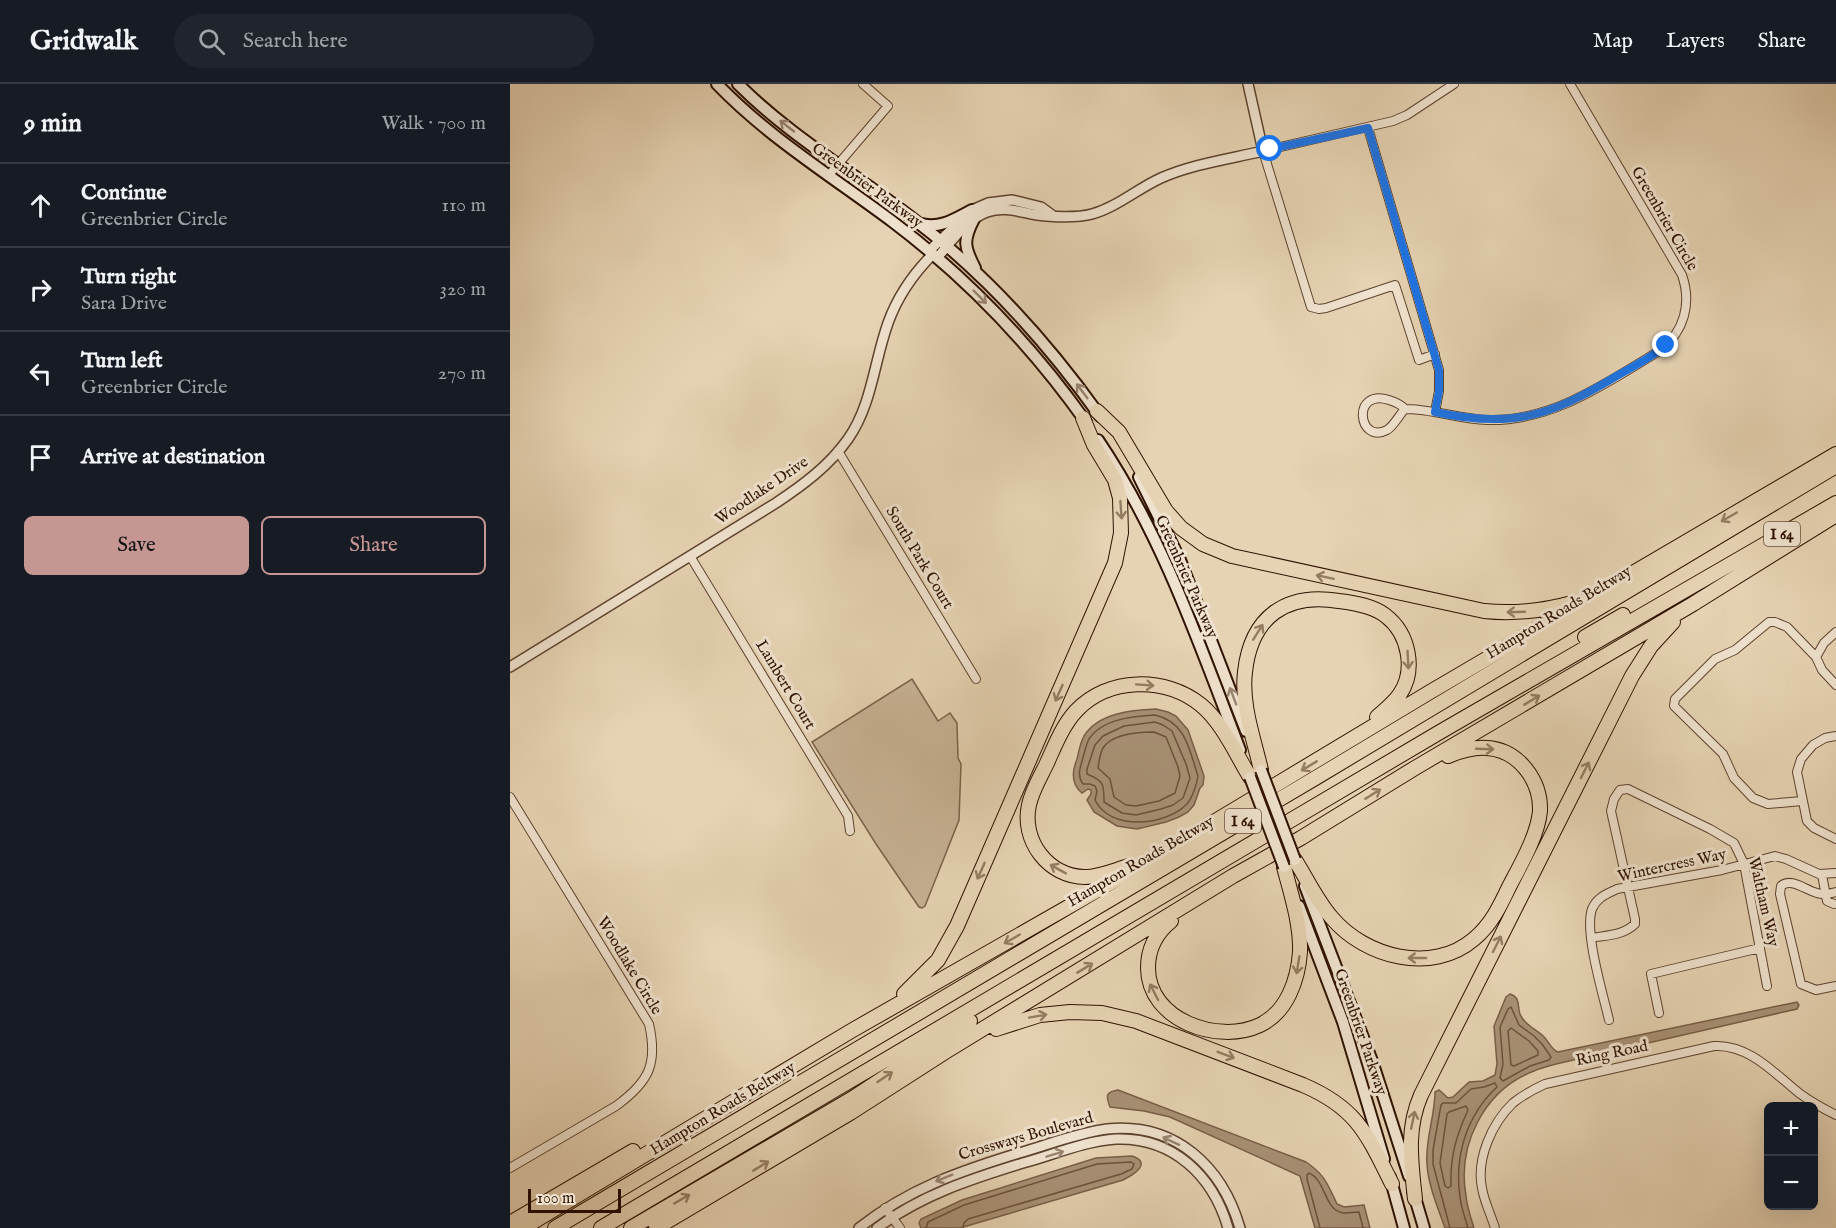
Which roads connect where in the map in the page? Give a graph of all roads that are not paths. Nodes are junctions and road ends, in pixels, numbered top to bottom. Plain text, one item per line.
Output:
1 (717, 84) edge
2 (738, 84) edge
3 (863, 84) edge
4 (1248, 84) edge
5 (1454, 84) edge
6 (1570, 84) edge
7 (1368, 128) junction
8 (1263, 151) junction
9 (838, 164) junction
10 (828, 176) junction
11 (973, 214) junction
12 (918, 223) junction
13 (943, 243) junction
14 (933, 254) junction
15 (980, 276) junction
16 (1435, 354) junction
17 (1405, 409) junction
18 (1097, 411) junction
19 (1435, 412) junction
20 (1083, 418) junction
21 (838, 451) junction
22 (1836, 454) edge
23 (1836, 466) edge
24 (1836, 476) edge
25 (1836, 502) edge
26 (1836, 515) edge
27 (690, 556) junction
28 (1728, 565) junction
29 (1612, 585) junction
30 (1711, 593) junction
31 (1836, 632) edge
32 (1816, 657) junction
33 (510, 667) edge
34 (976, 679) dead end
35 (1836, 686) edge
36 (1359, 735) junction
37 (1836, 736) edge
38 (1256, 773) junction
39 (1392, 783) junction
40 (510, 796) edge
41 (1802, 801) junction
42 (850, 831) dead end
43 (1836, 839) edge
44 (1154, 858) junction
45 (1290, 864) junction
46 (1744, 864) junction
47 (1836, 873) edge
48 (1822, 875) junction
49 (1233, 876) junction
50 (1628, 887) junction
51 (1836, 892) edge
52 (1825, 894) junction
53 (1834, 904) dead end
54 (1591, 938) junction
55 (1760, 948) junction
56 (1767, 986) dead end
57 (1836, 986) edge
58 (1006, 989) junction
59 (1659, 1013) dead end
60 (1609, 1020) dead end
61 (851, 1030) junction
62 (945, 1052) junction
63 (750, 1090) junction
64 (1836, 1115) edge
65 (510, 1168) edge
66 (648, 1172) junction
67 (1392, 1184) junction
68 (1415, 1199) junction
69 (885, 1208) junction
70 (892, 1217) junction
71 (510, 1223) edge
72 (523, 1228) edge
73 (531, 1228) edge
74 (555, 1228) edge
75 (570, 1228) edge
76 (590, 1228) edge
77 (601, 1228) edge
78 (631, 1228) edge
79 (656, 1228) edge
80 (859, 1228) edge
81 (878, 1228) edge
82 (900, 1228) edge
83 (1228, 1228) edge
84 (1240, 1228) edge
85 (1404, 1228) edge
86 (1424, 1228) edge
87 (1495, 1228) edge

1 - 10 main road, Greenbrier Parkway
9 -> 2 main road, Greenbrier Parkway
3 - 9 street
4 - 8 street
5 - 7 street
6 - 19 street, Greenbrier Circle
7 - 8 street
7 - 16 street
8 - 11 street, Woodlake Drive
8 - 16 street
9 - 10 street
9 - 12 main road, Greenbrier Parkway
10 - 14 main road, Greenbrier Parkway
11 - 12 main road
11 - 13 street, Woodlake Drive
11 - 15 main road
12 - 13 main road, Greenbrier Parkway
13 - 14 street, Woodlake Drive
13 - 15 main road, Greenbrier Parkway
14 -> 20 main road, Greenbrier Parkway
14 - 21 street, Woodlake Drive
18 -> 15 main road, Greenbrier Parkway
16 - 19 street
17 - 17 street, Greenbrier Circle
17 - 19 street, Greenbrier Circle
29 -> 18 highway
38 -> 18 main road, Greenbrier Parkway
20 - 38 main road, Greenbrier Parkway
20 -> 61 highway
21 - 27 street, Woodlake Drive
21 - 34 street, South Park Court
22 -> 29 highway
23 - 66 highway, Hampton Roads Beltway / I 64
24 - 75 highway
25 - 28 highway, I 64
26 - 30 highway
27 - 33 street, Woodlake Drive
27 - 42 street, Lambert Court
28 - 58 highway, I 64
28 - 76 highway
29 - 36 highway
39 -> 30 highway
68 -> 30 highway
31 - 32 street
32 - 35 street
32 - 41 street
38 -> 36 highway
36 -> 44 highway
37 - 41 street
44 -> 38 highway
38 - 45 main road, Greenbrier Parkway, bridge
39 -> 45 highway
49 -> 39 highway
40 - 65 street, Woodlake Circle
41 - 43 street
44 -> 61 highway
45 -> 49 highway
45 - 67 main road, Greenbrier Parkway
45 - 68 main road, Greenbrier Parkway
46 - 48 street, Wintercress Way
46 - 50 street, Wintercress Way
46 - 50 street, Waltham Way
46 - 55 street, Waltham Way
47 - 48 street
48 - 52 street
62 -> 49 highway
50 - 54 street, Wintercress Way
50 - 54 street
51 - 52 street
52 - 53 street
52 - 57 street
54 - 60 street, Wintercress Way
55 - 56 street, Waltham Way
55 - 59 street
58 - 77 highway, I 64
78 -> 58 highway
61 - 63 highway
62 -> 67 highway
79 -> 62 highway
63 - 71 highway
63 - 72 highway
64 - 87 street, Ring Road
66 - 73 highway
66 - 74 highway, Hampton Roads Beltway / I 64
67 - 85 main road, Greenbrier Parkway
68 - 86 main road, Greenbrier Parkway
69 - 70 street
69 - 80 street, Crossways Boulevard
84 -> 69 street, Crossways Boulevard
70 - 81 street, Crossways Boulevard
70 - 82 street
70 -> 83 street, Crossways Boulevard

